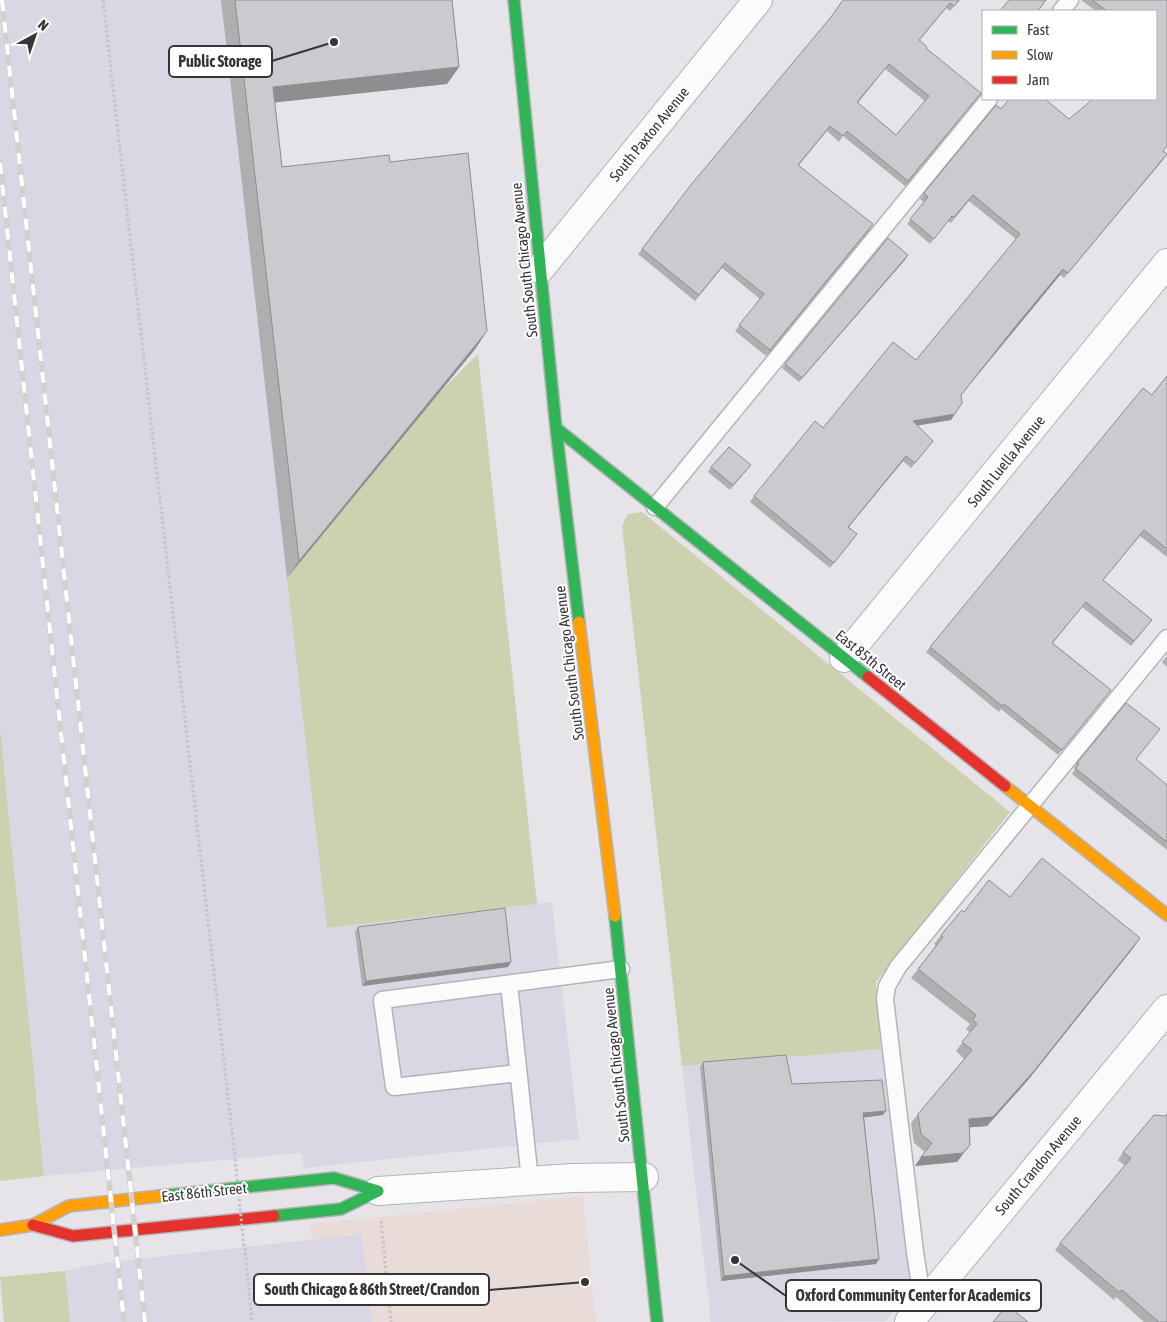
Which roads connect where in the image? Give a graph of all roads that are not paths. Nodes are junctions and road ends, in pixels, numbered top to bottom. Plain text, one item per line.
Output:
1 (514, 0) edge
2 (758, 0) edge
3 (1070, 0) edge
4 (1062, 10) edge
5 (988, 100) edge
6 (1167, 263) edge
7 (540, 269) junction
8 (556, 428) junction
9 (655, 507) junction
10 (1167, 638) edge
11 (844, 658) junction
12 (1029, 806) junction
13 (1167, 915) edge
14 (621, 969) junction
15 (509, 984) junction
16 (1167, 1009) edge
17 (518, 1073) junction
18 (644, 1177) junction
19 (530, 1180) junction
20 (378, 1191) junction
21 (33, 1225) junction
22 (0, 1230) edge
23 (916, 1313) edge
24 (657, 1322) edge

1 - 7 street, South South Chicago Avenue
2 - 7 street, South Paxton Avenue
3 - 4 lane
5 - 9 lane
6 - 11 street, South Luella Avenue
7 - 8 street, South South Chicago Avenue
8 - 9 street, East 85th Street
8 - 14 street, South South Chicago Avenue
9 - 11 street, East 85th Street
10 - 12 lane
11 - 12 street, East 85th Street
12 - 13 street, East 85th Street
12 - 23 lane
14 - 15 lane
14 - 18 street, South South Chicago Avenue
15 - 17 lane
15 - 17 lane
16 - 23 street, South Crandon Avenue
17 - 19 lane
18 - 19 street, East 86th Street
18 - 24 street, South South Chicago Avenue
19 - 20 street, East 86th Street
20 - 21 street, East 86th Street
20 - 21 street, East 86th Street
21 - 22 street, East 86th Street

